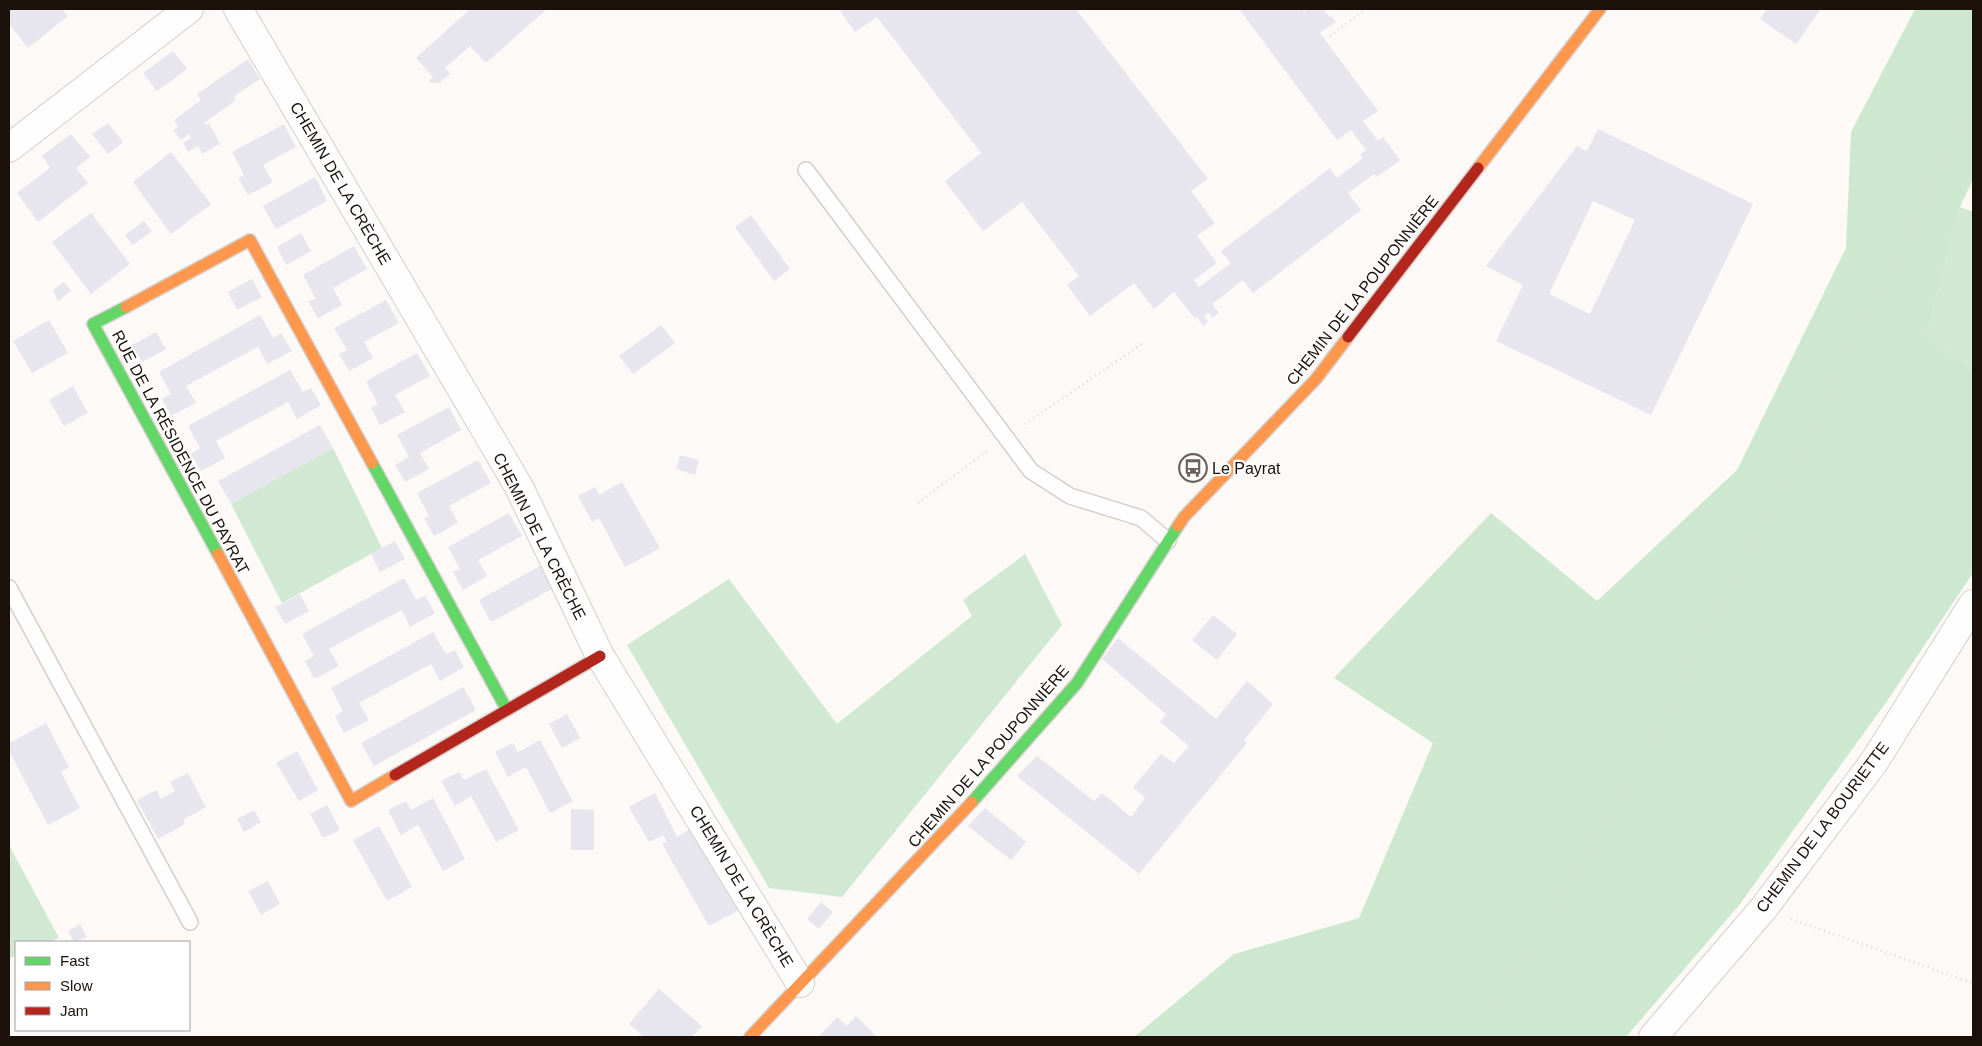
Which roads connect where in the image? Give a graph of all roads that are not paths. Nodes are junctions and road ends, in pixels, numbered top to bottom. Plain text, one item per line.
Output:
1 (189, 9) edge
2 (238, 9) edge
3 (1600, 9) edge
4 (9, 148) edge
5 (806, 170) dead end
6 (1168, 541) junction
7 (9, 588) edge
8 (1973, 604) edge
9 (600, 656) junction
10 (507, 710) junction
11 (190, 922) dead end
12 (800, 982) junction
13 (750, 1037) edge
14 (1653, 1037) edge

1 - 4 street
2 - 9 street, CHEMIN DE LA CRÈCHE
3 - 6 street, CHEMIN DE LA POUPONNIÈRE
5 - 6 lane
6 - 12 street, CHEMIN DE LA POUPONNIÈRE
7 - 11 lane
8 - 14 street, CHEMIN DE LA BOURIETTE
9 - 10 street, RUE DE LA RÉSIDENCE DU PAYRAT
9 - 12 street, CHEMIN DE LA CRÈCHE
10 - 10 street, RUE DE LA RÉSIDENCE DU PAYRAT
12 - 13 street, CHEMIN DE LA POUPONNIÈRE

